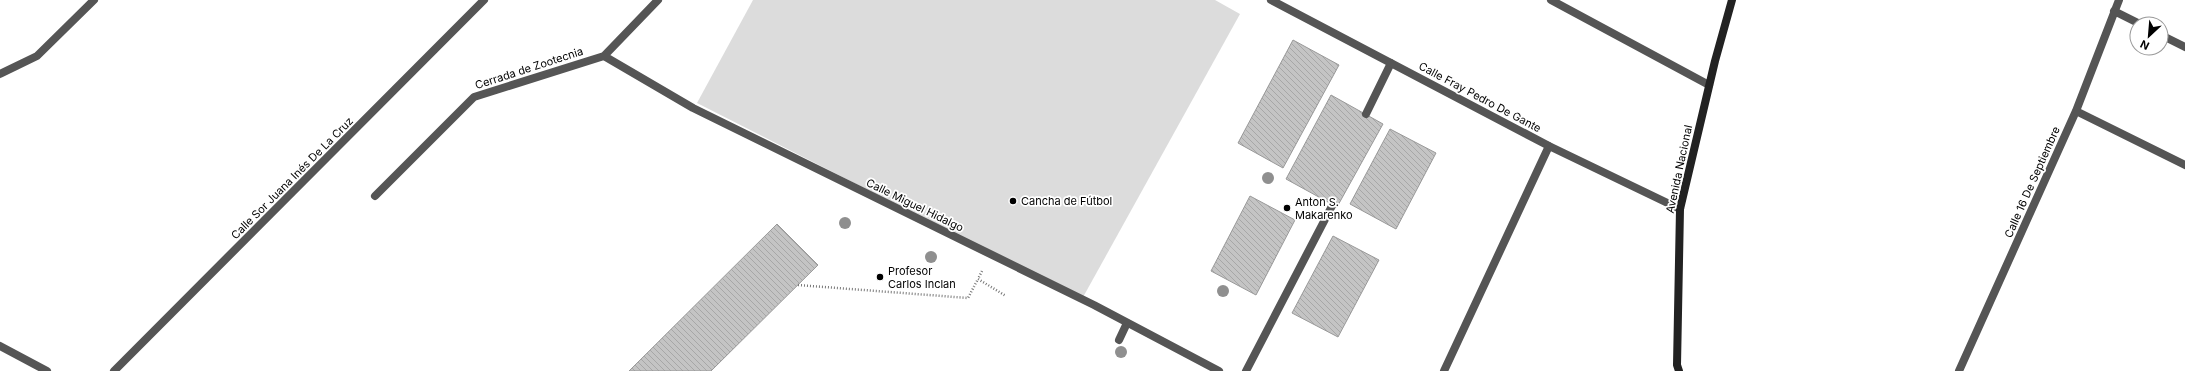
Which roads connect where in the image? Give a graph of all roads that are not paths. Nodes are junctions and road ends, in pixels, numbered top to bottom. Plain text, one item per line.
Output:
1 (94, 0) edge
2 (484, 0) edge
3 (658, 0) edge
4 (1271, 0) edge
5 (1551, 0) edge
6 (1732, 0) edge
7 (2119, 0) edge
8 (2114, 11) junction
9 (2129, 18) edge
10 (2169, 39) edge
11 (2185, 47) edge
12 (604, 56) junction
13 (1391, 63) junction
14 (0, 74) edge
15 (1709, 85) junction
16 (2076, 111) junction
17 (1366, 114) dead end
18 (1549, 146) junction
19 (2185, 166) edge
20 (375, 196) dead end
21 (1333, 204) dead end
22 (1680, 209) junction
23 (1127, 323) junction
24 (1119, 340) dead end
25 (0, 346) edge
26 (45, 370) edge
27 (114, 371) edge
28 (1219, 371) edge
29 (1246, 371) edge
30 (1444, 371) edge
31 (1679, 371) edge
32 (1959, 371) edge

1 - 14 street
2 - 27 street, Calle Sor Juana Inés De La Cruz
3 - 12 street, Cerrada de Zootecnia
4 - 13 street, Calle Fray Pedro De Gante
5 - 15 street
6 - 15 main road, Avenida Nacional
7 - 8 street, Calle 16 De Septiembre
8 - 9 street
8 - 16 street, Calle 16 De Septiembre
10 - 11 street
12 - 20 street, Cerrada de Zootecnia
12 - 23 street, Calle Miguel Hidalgo
13 - 17 street
13 - 18 street, Calle Fray Pedro De Gante
15 - 22 main road, Avenida Nacional
16 - 19 street
16 - 32 street, Calle 16 De Septiembre
18 - 22 street, Calle Fray Pedro De Gante
18 - 30 street
21 - 29 street
22 - 31 main road, Avenida Nacional
23 - 24 street
23 - 28 street, Calle Miguel Hidalgo
25 - 26 street

